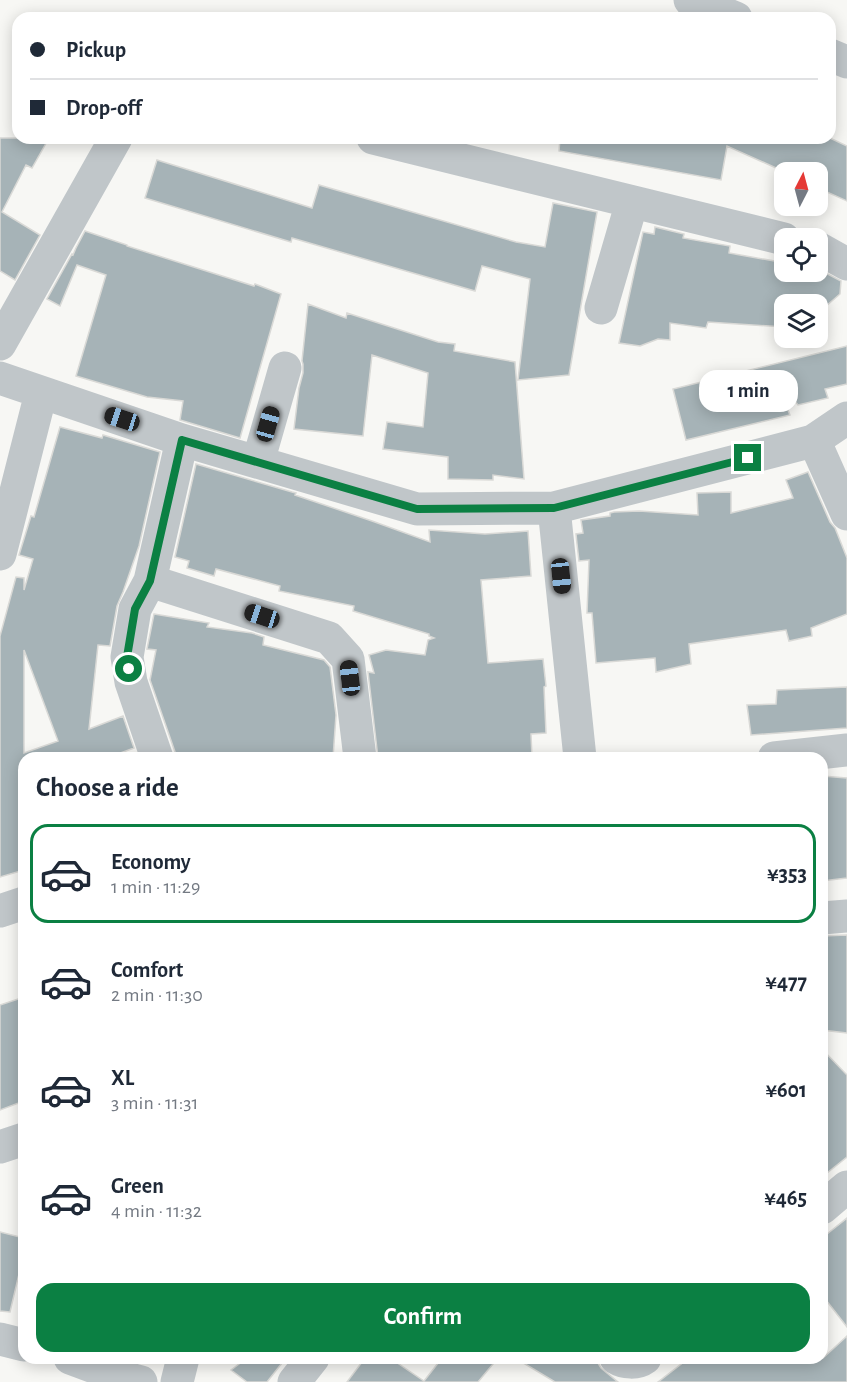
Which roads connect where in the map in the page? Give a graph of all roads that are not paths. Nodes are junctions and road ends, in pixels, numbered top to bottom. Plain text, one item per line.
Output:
1 (690, 0) edge
2 (721, 12) edge
3 (113, 144) edge
4 (397, 144) edge
5 (632, 202) junction
6 (774, 237) edge
7 (828, 254) edge
8 (847, 264) edge
9 (601, 308) dead end
10 (0, 344) edge
11 (285, 368) dead end
12 (0, 378) edge
13 (41, 393) junction
14 (847, 418) edge
15 (182, 440) junction
16 (814, 440) junction
17 (258, 462) junction
18 (554, 508) junction
19 (847, 514) edge
20 (0, 554) edge
21 (150, 581) junction
22 (847, 750) edge
23 (155, 752) edge
24 (359, 752) edge
25 (579, 752) edge
26 (828, 752) edge
27 (18, 905) edge
28 (0, 910) edge
29 (847, 916) edge
30 (828, 918) edge
31 (18, 1141) edge
32 (0, 1147) edge
33 (847, 1186) edge
34 (828, 1203) edge
35 (0, 1339) edge
36 (18, 1344) edge
37 (85, 1364) edge
38 (182, 1364) edge
39 (308, 1364) edge
40 (126, 1380) edge
41 (177, 1382) edge
42 (294, 1382) edge

1 - 2 street
3 - 10 street
4 - 5 street
5 - 6 street
5 - 9 street
7 - 8 street
11 - 17 street
12 - 13 street
13 - 15 street
13 - 20 street
14 - 16 street
15 - 17 street
15 - 21 street
16 - 18 street
16 - 19 street
17 - 18 street
18 - 25 street
21 - 23 street
21 - 24 street
22 - 26 street
27 - 28 street
29 - 30 street
31 - 32 street
33 - 34 street
35 - 36 street
37 - 40 street
38 - 41 street
39 - 42 street

